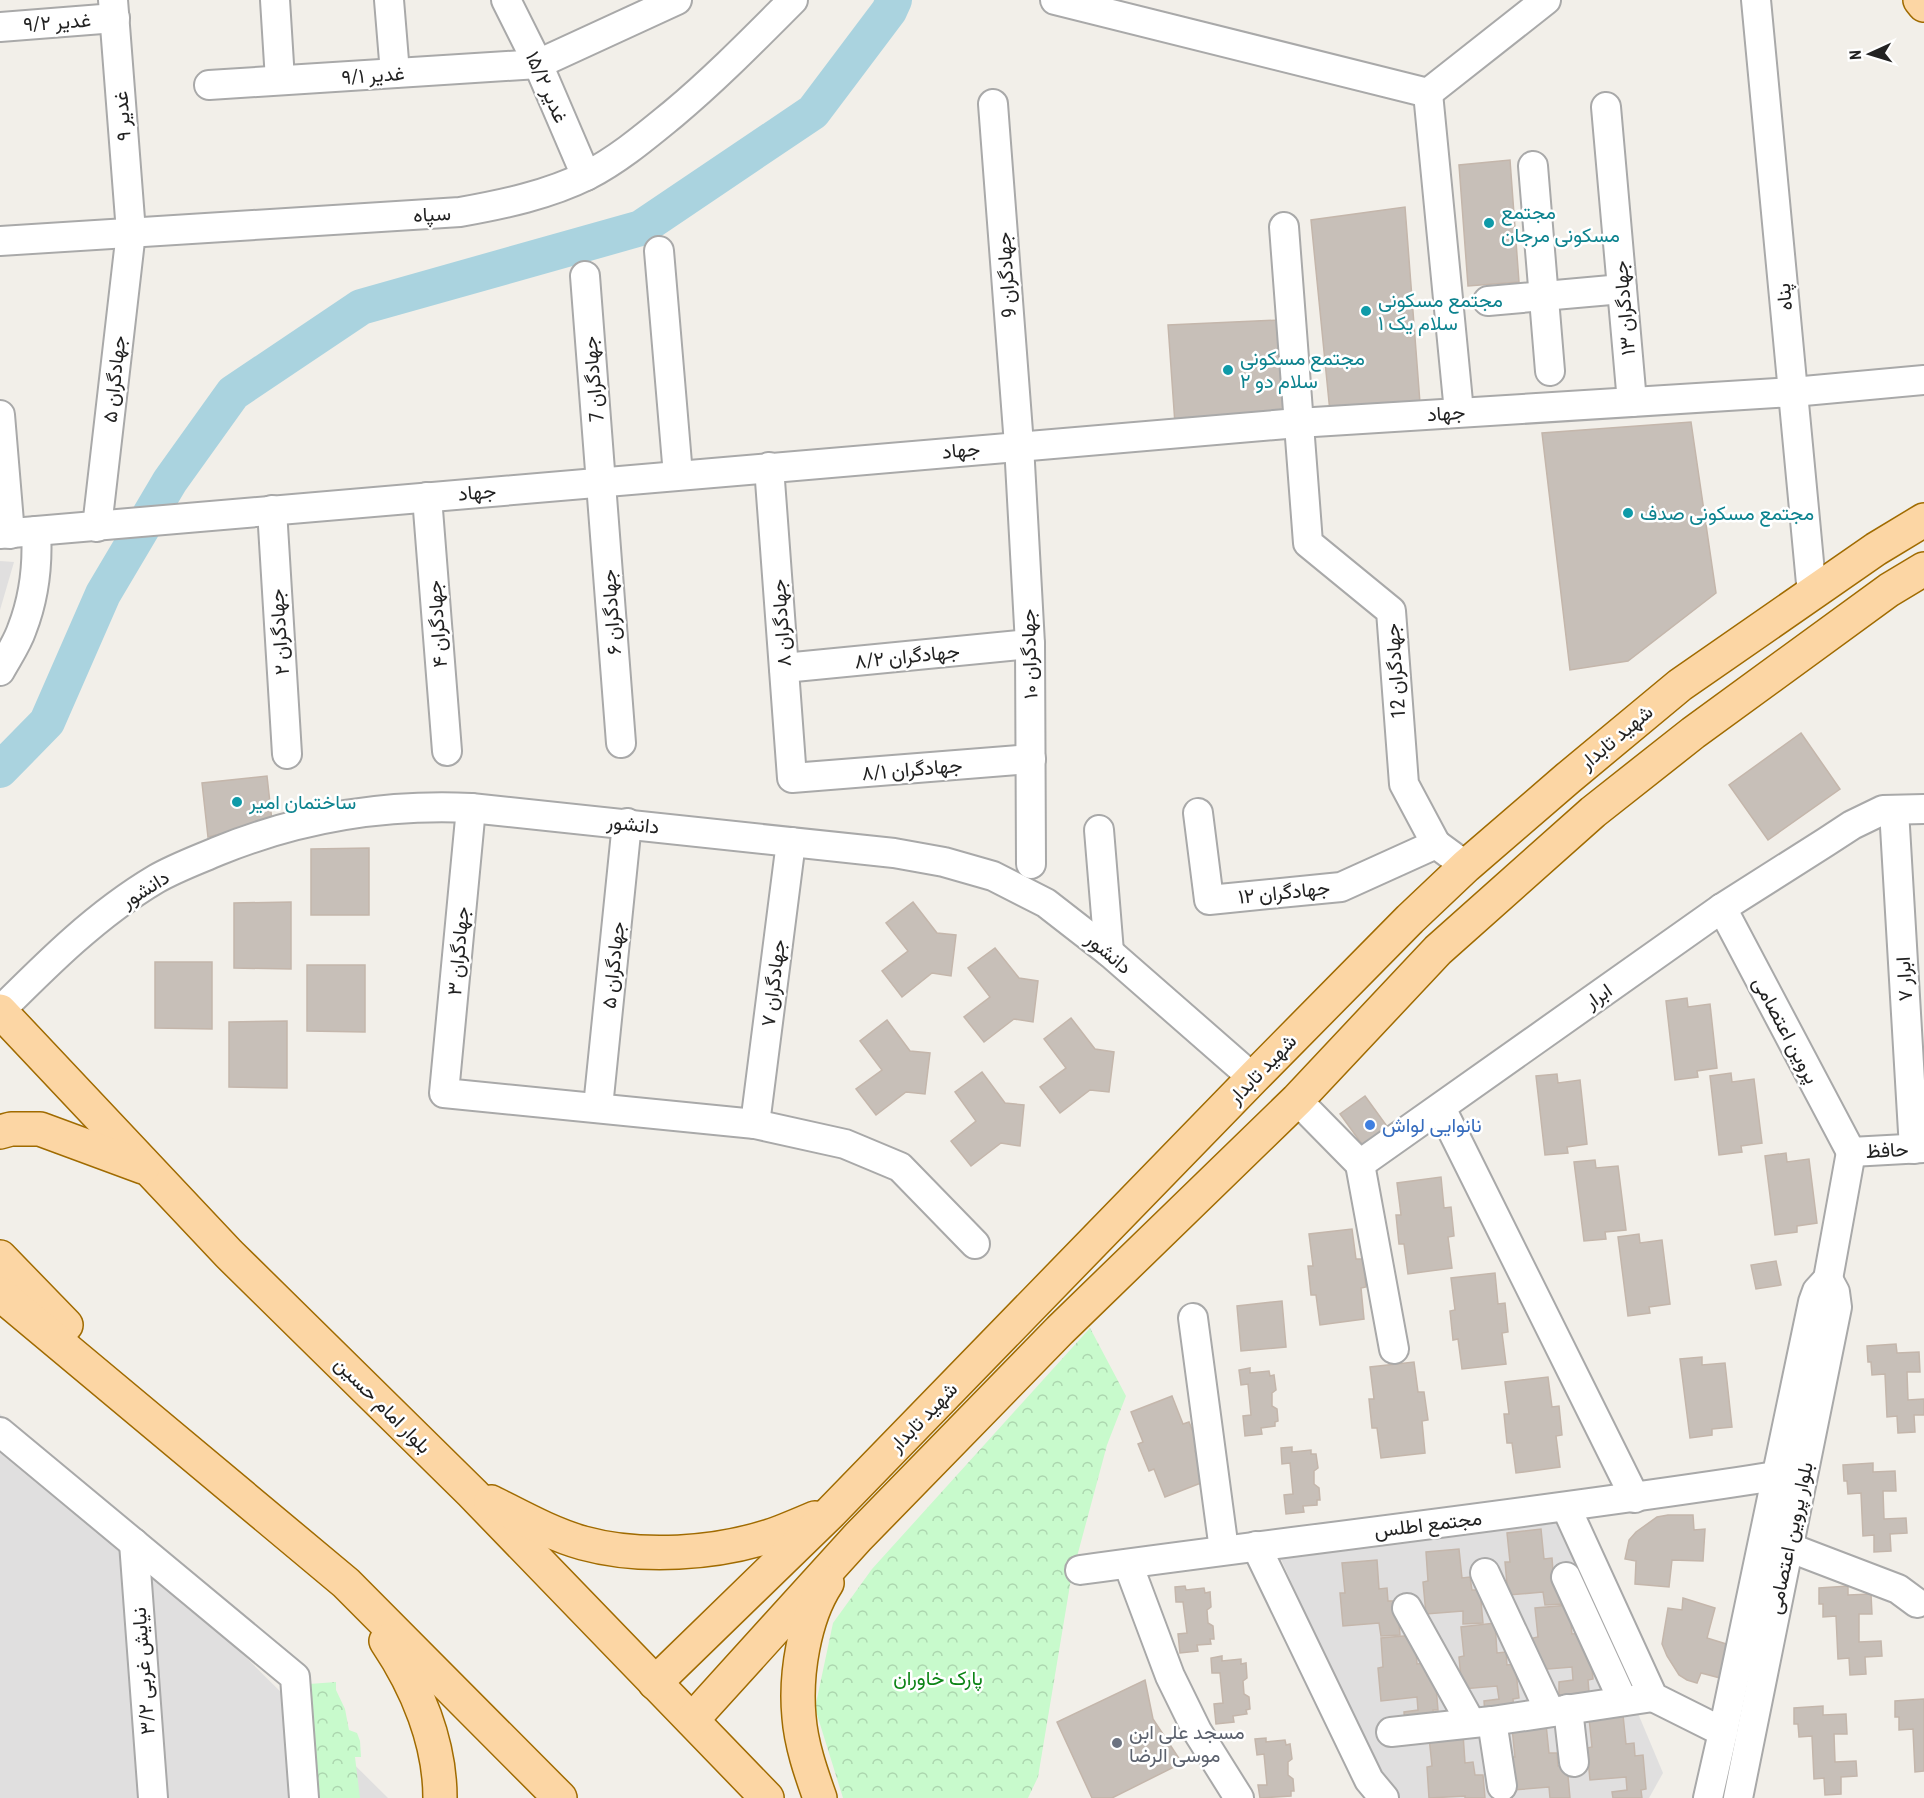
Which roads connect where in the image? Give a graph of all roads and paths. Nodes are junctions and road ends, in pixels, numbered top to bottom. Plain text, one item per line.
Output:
1 (275, 0) edge
2 (389, 0) edge
3 (506, 0) edge
4 (677, 0) edge
5 (793, 0) edge
6 (1055, 0) edge
7 (1546, 0) edge
8 (1756, 0) edge
9 (1920, 0) edge
10 (1924, 5) edge
11 (114, 9) edge
12 (0, 27) edge
13 (538, 64) junction
14 (394, 73) junction
15 (280, 80) junction
16 (209, 85) dead end
17 (1428, 93) junction
18 (993, 104) dead end
19 (1606, 107) dead end
20 (1533, 166) dead end
21 (586, 176) junction
22 (1284, 227) dead end
23 (131, 232) junction
24 (0, 241) edge
25 (659, 251) dead end
26 (585, 276) dead end
27 (1623, 289) junction
28 (1544, 296) junction
29 (1488, 301) dead end
30 (1550, 370) dead end
31 (1924, 380) edge
32 (1793, 392) junction
33 (1632, 402) junction
34 (1459, 412) junction
35 (0, 415) edge
36 (1298, 423) junction
37 (1018, 445) junction
38 (769, 467) junction
39 (678, 475) junction
40 (602, 482) junction
41 (427, 497) junction
42 (272, 510) junction
43 (1924, 520) edge
44 (106, 526) junction
45 (15, 533) edge
46 (1924, 569) edge
47 (1812, 594) junction
48 (1030, 644) junction
49 (784, 668) junction
50 (0, 671) edge
51 (621, 743) dead end
52 (447, 752) dead end
53 (287, 754) dead end
54 (1031, 759) junction
55 (792, 778) joint
56 (471, 808) junction
57 (1924, 809) edge
58 (1894, 810) junction
59 (1198, 813) dead end
60 (627, 823) junction
61 (1099, 830) dead end
62 (790, 842) junction
63 (1436, 844) junction
64 (1031, 864) dead end
65 (1466, 866) junction
66 (1722, 908) junction
67 (1109, 952) junction
68 (0, 1011) edge
69 (1253, 1078) junction
70 (1296, 1100) junction
71 (598, 1107) junction
72 (1441, 1108) junction
73 (755, 1124) junction
74 (0, 1132) edge
75 (1919, 1149) edge
76 (1851, 1152) junction
77 (1360, 1164) junction
78 (150, 1170) junction
79 (975, 1244) dead end
80 (0, 1257) edge
81 (1828, 1280) junction
82 (0, 1294) edge
83 (1032, 1305) junction
84 (1193, 1318) dead end
85 (1060, 1330) junction
86 (1394, 1349) dead end
87 (0, 1432) edge
88 (191, 1453) junction
89 (1776, 1476) junction
90 (472, 1493) junction
91 (1635, 1498) junction
92 (1566, 1507) junction
93 (831, 1512) junction
94 (858, 1537) junction
95 (134, 1543) junction
96 (1256, 1546) junction
97 (1788, 1547) junction
98 (1224, 1550) junction
99 (1128, 1564) junction
100 (1080, 1570) dead end
101 (1485, 1573) dead end
102 (1566, 1577) dead end
103 (346, 1582) junction
104 (1917, 1603) dead end
105 (1407, 1608) dead end
106 (704, 1634) junction
107 (741, 1666) junction
108 (655, 1683) junction
109 (1653, 1697) junction
110 (1623, 1701) junction
111 (1559, 1710) junction
112 (692, 1720) junction
113 (1482, 1722) junction
114 (1391, 1731) dead end
115 (1723, 1732) junction
116 (1574, 1762) dead end
117 (1502, 1786) dead end
118 (153, 1798) edge
119 (304, 1798) edge
120 (440, 1798) edge
121 (560, 1798) edge
122 (767, 1798) edge
123 (820, 1798) edge
124 (1239, 1798) edge
125 (1384, 1798) edge
126 (1708, 1798) edge
127 (1737, 1798) edge

1 - 15 street
2 - 14 street
3 - 13 street, غدیر ۱۵/۲
4 - 13 street
5 - 21 street, سپاه
6 - 17 street
7 - 17 street
8 - 32 street, پناه
9 - 10 main road
11 - 12 street, غدیر ۹/۲
11 - 23 street, غدیر ۹
13 - 14 street, غدیر ۹/۱
13 - 21 street, غدیر ۱۵/۲
14 - 15 street, غدیر ۹/۱
15 - 16 street, غدیر ۹/۱
17 - 34 street
18 - 37 street, جهادگران 9
19 - 27 street, جهادگران ۱۳
20 - 28 street
21 - 23 street, سپاه
22 - 36 street, جهادگران 12
23 - 24 street, سپاه
23 - 44 street, جهادگران ۵
25 - 39 street
26 - 40 street, جهادگران 7
27 - 28 street
27 - 33 street, جهادگران ۱۳
28 - 29 street
28 - 30 street
31 - 32 street, جهاد
32 - 33 street, جهاد
32 - 47 street, پناه
33 - 34 street, جهاد
34 - 36 street, جهاد
35 - 45 street
36 - 37 street, جهاد
36 - 63 street, جهادگران 12
37 - 38 street, جهاد
37 - 48 street, جهادگران ۱۰
38 - 39 street, جهاد
38 - 49 street, جهادگران ۸
39 - 40 street, جهاد
40 - 41 street, جهاد
40 - 51 street, جهادگران ۶
41 - 42 street, جهاد
41 - 52 street, جهادگران ۴
42 - 44 street, جهاد
42 - 53 street, جهادگران ۲
43 - 47 main road, شهید تابدار
44 - 45 street, جهاد
45 - 50 street
46 - 70 main road, شهید تابدار
47 - 65 main road, شهید تابدار
48 - 49 street, جهادگران ۸/۲
48 - 54 street, جهادگران ۱۰
49 - 55 street, جهادگران ۸
54 - 55 street, جهادگران ۸/۱
54 - 64 street, جهادگران ۱۰
56 - 60 street, دانشور
56 - 68 street, دانشور
56 - 71 street, جهادگران ۳
57 - 58 street, ابرار
58 - 66 street, ابرار
58 - 75 street, ابرار ۷
59 - 63 street, جهادگران ۱۲
60 - 62 street, دانشور
60 - 71 street, جهادگران ۵
61 - 67 street
62 - 67 street, دانشور
62 - 73 street, جهادگران ۷
63 - 65 street
65 - 69 main road, شهید تابدار
66 - 72 street, ابرار
66 - 76 street, پروین اعتصامی
67 - 69 street, دانشور
68 - 78 main road, بلوار امام حسین
69 - 83 main road, شهید تابدار
70 - 77 street
70 - 85 main road, شهید تابدار
71 - 73 street
72 - 77 street, ابرار
72 - 91 street
73 - 79 street
74 - 78 main road
75 - 76 street, حافظ
76 - 81 street
77 - 86 street
78 - 90 main road, بلوار امام حسین
80 - 88 main road
81 - 89 street
81 - 97 street, بلوار پروین اعتصامی
82 - 88 main road
83 - 85 main road
83 - 93 main road, شهید تابدار
84 - 98 street
85 - 94 main road, شهید تابدار
87 - 95 street
88 - 103 main road
89 - 91 street, مجتمع اطلس
89 - 115 street, بلوار پروین اعتصامی
90 - 93 main road
90 - 108 main road, بلوار امام حسین
91 - 92 street, مجتمع اطلس
92 - 96 street, مجتمع اطلس
92 - 109 street
93 - 106 main road, شهید تابدار
94 - 107 main road, شهید تابدار
94 - 123 main road
95 - 118 street, نیایش غربی ۳/۲
95 - 119 street
96 - 98 street, مجتمع اطلس
96 - 125 street
97 - 104 street
97 - 127 street, بلوار پروین اعتصامی
98 - 99 street, مجتمع اطلس
99 - 100 street, مجتمع اطلس
99 - 124 street
101 - 111 street
102 - 110 street
103 - 120 main road
103 - 121 main road
105 - 113 street
106 - 107 main road
106 - 108 main road, شهید تابدار
107 - 112 main road, شهید تابدار
108 - 112 main road, بلوار امام حسین
109 - 110 street
109 - 115 street
110 - 111 street
111 - 113 street
111 - 116 street
112 - 122 main road, بلوار امام حسین
113 - 114 street
113 - 117 street
115 - 126 street, بلوار پروین اعتصامی

